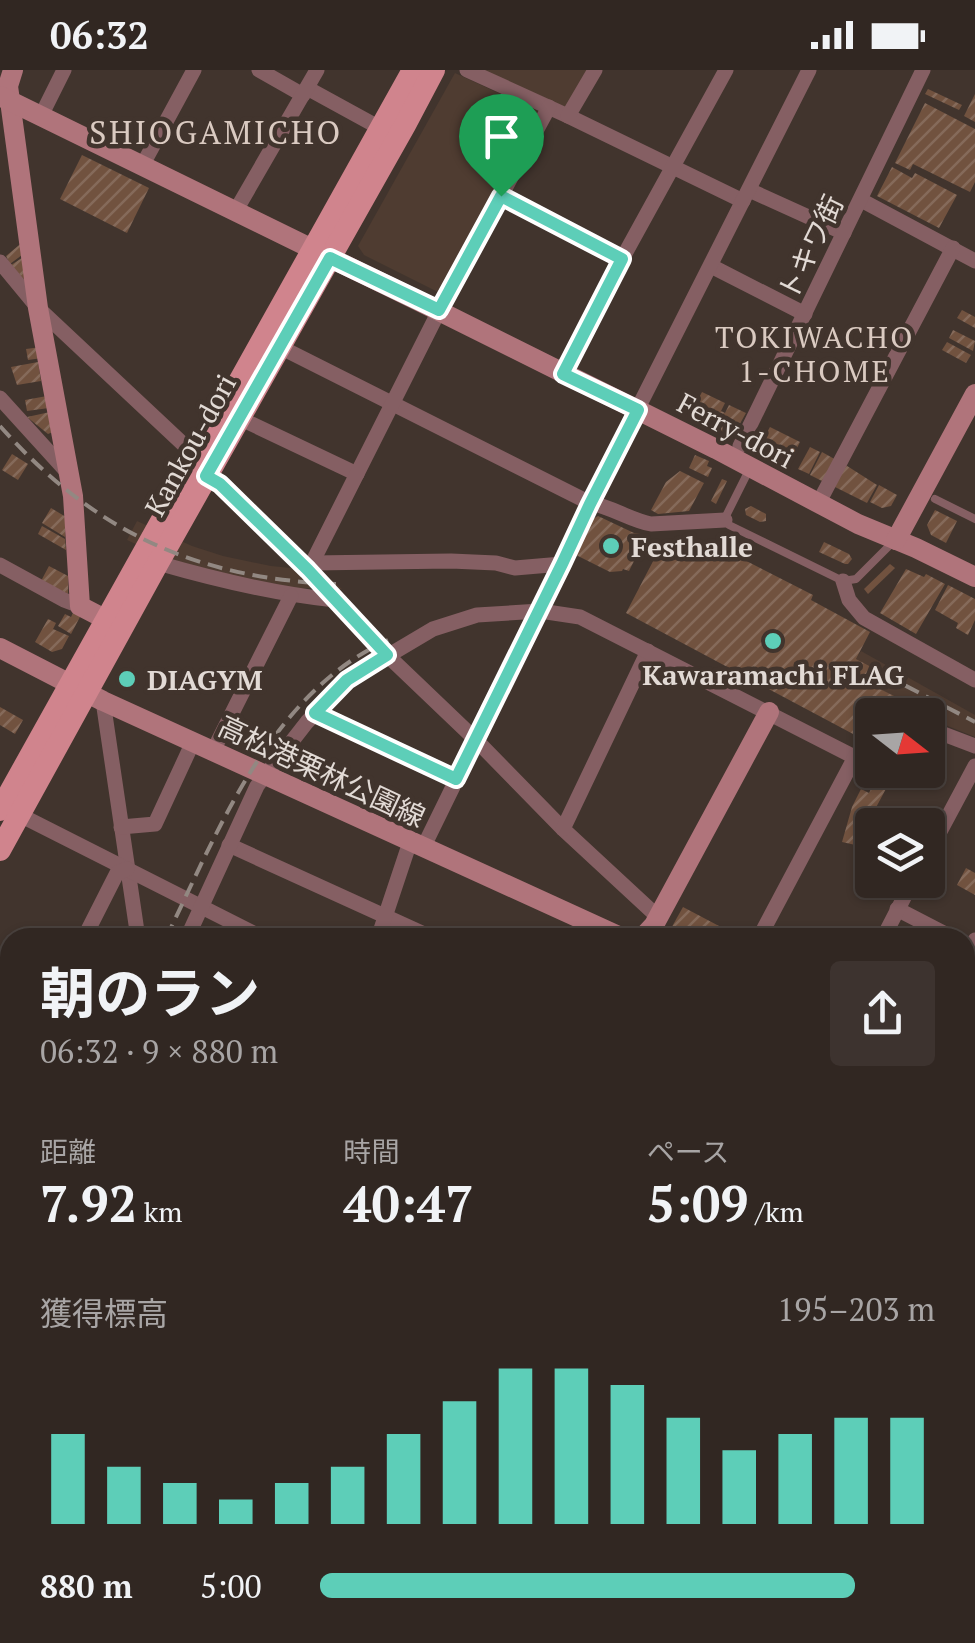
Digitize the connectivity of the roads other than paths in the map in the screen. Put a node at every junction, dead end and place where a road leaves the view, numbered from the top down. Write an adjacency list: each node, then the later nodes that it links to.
1 (13, 70): 14 (street)
2 (64, 70): 16 (street)
3 (194, 70): 20 (street)
4 (259, 70): 13 (street)
5 (316, 70): 13 (street)
6 (413, 70): 18 (main road, Kankou-dori)
7 (434, 70): 28 (main road, Kankou-dori)
8 (466, 70): 15 (street)
9 (595, 70): 17 (street)
10 (726, 70): 21 (street)
11 (809, 70): 23 (street)
12 (923, 70): 24 (street, トキワ街)
13 (305, 92): 18 (street); 25 (street)
14 (6, 98): 16 (street, Ferry-dori); 19 (street)
15 (549, 108): 17 (street); 22 (street)
16 (41, 116): 20 (street, Ferry-dori)
17 (568, 116): 21 (street)
18 (380, 128): 28 (main road, Kankou-dori)
19 (10, 153): 33 (street)
20 (142, 166): 25 (street, Ferry-dori)
21 (672, 168): 23 (street); 29 (street)
22 (501, 196): 29 (street); 34 (street)
23 (746, 196): 26 (street); 32 (street)
24 (861, 200): 26 (street, トキワ街); 27 (street)
25 (235, 212): 28 (street, Ferry-dori)
26 (844, 232): 35 (street, トキワ街)
27 (953, 248): 30 (street); 50 (street)
28 (321, 253): 34 (street, Ferry-dori); 36 (main road, Kankou-dori); 44 (main road, Kankou-dori)
29 (622, 259): 37 (street)
30 (975, 260)
31 (0, 262): 33 (street)
32 (711, 266): 35 (street); 41 (street)
33 (38, 308): 44 (street); 47 (street)
34 (439, 310): 37 (street, Ferry-dori); 40 (street)
35 (805, 314): 43 (street, トキワ街)
36 (280, 347): 40 (street); 42 (main road, Kankou-dori)
37 (563, 374): 41 (street, Ferry-dori)
38 (975, 394): 53 (street)
39 (0, 398): 47 (street)
40 (393, 404): 46 (street); 49 (street)
41 (638, 410): 45 (street, Ferry-dori); 49 (street)
42 (239, 418): 44 (main road, Kankou-dori); 46 (street)
43 (740, 446)
44 (202, 466): 54 (main road, Kankou-dori); 57 (street); 64 (main road, Kankou-dori)
45 (750, 468): 50 (street, Ferry-dori); 52 (lane)
46 (358, 474): 57 (street)
47 (70, 476): 62 (street)
48 (935, 499): 51 (lane)
49 (590, 504): 52 (street); 55 (street)
50 (818, 504): 53 (street, Ferry-dori)
51 (975, 519)
52 (726, 520): 59 (lane)
53 (896, 540): 58 (street, Ferry-dori); 59 (lane)
54 (158, 562): 60 (street); 69 (main road, Kankou-dori)
55 (562, 564): 57 (street); 63 (street)
56 (0, 565): 62 (street)
57 (310, 566): 61 (street)
58 (975, 577)
59 (843, 581): 68 (street)
60 (292, 596): 61 (street); 75 (street)
61 (335, 600): 67 (street)
62 (80, 606): 64 (street)
63 (540, 611): 65 (street); 67 (street); 73 (street)
64 (105, 619): 69 (main road, Kankou-dori)
65 (648, 651): 70 (street); 83 (street)
66 (3, 655): 69 (street, 高松港栗林公園線)
67 (387, 655): 71 (street); 73 (street)
68 (975, 680)
69 (86, 693): 75 (street, 高松港栗林公園線); 80 (main road, Kankou-dori); 82 (street)
70 (769, 712): 76 (street); 92 (street)
71 (315, 713): 78 (street); 79 (lane)
72 (945, 735): 74 (street)
73 (476, 740): 79 (street); 83 (street)
74 (975, 746)
75 (203, 747): 78 (street, 高松港栗林公園線); 82 (street)
76 (855, 758): 101 (street)
77 (975, 766): 81 (street)
78 (266, 775): 84 (street); 85 (street, 高松港栗林公園線)
79 (456, 779): 85 (street)
80 (6, 809): 86 (main road, Kankou-dori); 87 (street)
81 (945, 822)
82 (120, 827): 87 (street)
83 (563, 829): 92 (street)
84 (229, 845): 89 (street); 91 (street)
85 (416, 845): 91 (street); 99 (street, 高松港栗林公園線)
86 (0, 850)
87 (127, 869): 89 (street); 93 (street); 94 (street)
88 (904, 898): 90 (street)
89 (202, 907): 95 (street); 96 (street)
90 (898, 909): 102 (street); 103 (street)
91 (386, 916): 97 (street); 98 (street)
92 (658, 917): 100 (street)
93 (89, 928)
94 (136, 928)
95 (192, 928)
96 (243, 928)
97 (382, 928)
98 (412, 928)
99 (601, 928)
100 (650, 928)
101 (765, 928)
102 (888, 928)
103 (935, 928)

